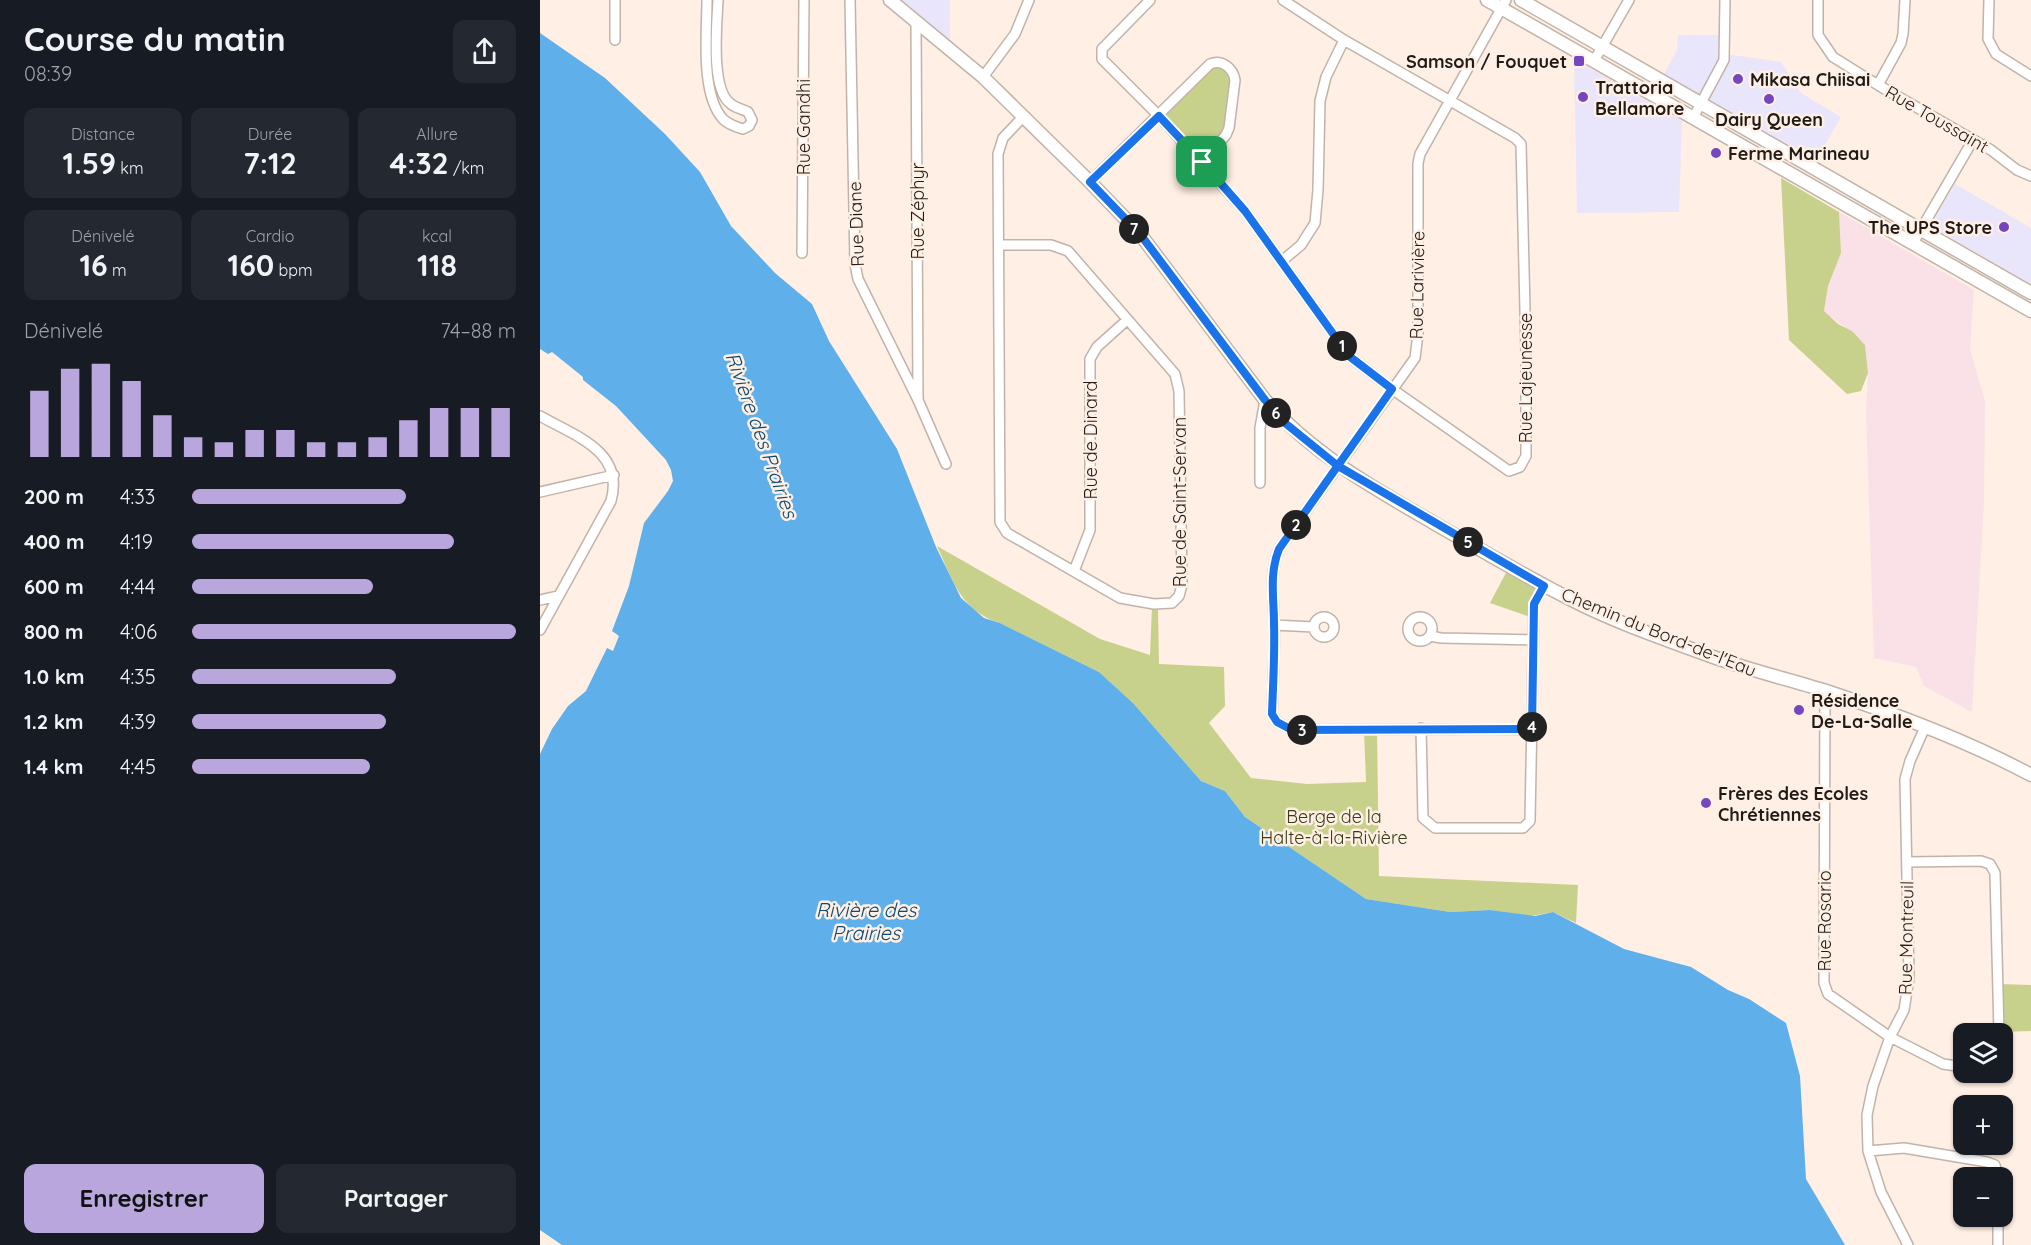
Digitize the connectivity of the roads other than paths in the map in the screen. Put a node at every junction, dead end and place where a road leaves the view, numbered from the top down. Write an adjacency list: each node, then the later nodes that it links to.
1 (615, 0): 19 (street)
2 (707, 0): 3 (street)
3 (718, 0)
4 (804, 0): 38 (street, Rue Gandhi)
5 (850, 0): 44 (street, Rue Diane)
6 (890, 0): 18 (street, Chemin du Bord-de-l'Eau)
7 (1029, 0): 24 (street)
8 (1150, 0): 28 (street, Rue Lajeunesse)
9 (1283, 0): 20 (street, Rue Lajeunesse)
10 (1487, 0): 17 (street)
11 (1521, 0): 21 (street)
12 (1629, 0): 21 (street)
13 (1725, 0): 27 (street)
14 (1818, 0): 25 (street, Rue Toussaint)
15 (1905, 0): 25 (street)
16 (1989, 0): 23 (street)
17 (1504, 4): 22 (street); 26 (street, Rue Larivière)
18 (915, 22): 24 (street, Chemin du Bord-de-l'Eau); 44 (street, Rue Zéphyr)
19 (615, 40)
20 (1344, 40): 26 (street, Rue Lajeunesse); 39 (street)
21 (1602, 46): 22 (street); 27 (street)
22 (1594, 61): 30 (street)
23 (2031, 76)
24 (983, 77): 29 (street, Chemin du Bord-de-l'Eau)
25 (1878, 85): 31 (street, Rue Toussaint)
26 (1449, 100): 43 (street, Rue Larivière); 43 (street, Rue Lajeunesse)
27 (1701, 103): 30 (street); 35 (street)
28 (1159, 116): 32 (street, Rue Lajeunesse); 32 (street); 34 (street)
29 (1023, 117): 34 (street, Chemin du Bord-de-l'Eau); 37 (street, Rue de Saint-Servan)
30 (1693, 118): 36 (street)
31 (1973, 140): 33 (street, Rue Toussaint); 35 (street)
32 (1202, 162): 39 (street, Rue Lajeunesse)
33 (2031, 176)
34 (1090, 182): 45 (street, Chemin du Bord-de-l'Eau)
35 (1921, 230): 36 (street); 40 (street)
36 (1913, 243): 41 (street)
37 (999, 245): 42 (street, Rue de Saint-Servan); 52 (street, Rue de Saint-Servan)
38 (802, 253)
39 (1282, 261): 43 (street, Rue Lajeunesse)
40 (2031, 293)
41 (2031, 311)
42 (1127, 320): 52 (street, Rue de Dinard); 52 (street, Rue de Saint-Servan)
43 (1392, 389): 48 (street, Rue Larivière)
44 (918, 400): 47 (street, Rue Diane)
45 (1265, 400): 48 (street, Chemin du Bord-de-l'Eau); 50 (street)
46 (540, 416): 49 (street)
47 (946, 464)
48 (1338, 466): 53 (street, Chemin du Bord-de-l'Eau); 56 (street, Rue Larivière)
49 (614, 475): 51 (street); 54 (street)
50 (1260, 483)
51 (540, 492)
52 (1074, 572)
53 (1544, 586): 60 (street); 61 (street, Chemin du Bord-de-l'Eau)
54 (558, 596): 55 (street); 58 (street)
55 (540, 600)
56 (1274, 626): 57 (street); 63 (street, Rue Larivière)
57 (1314, 627)
58 (540, 630)
59 (1430, 636): 60 (street)
60 (1532, 640): 64 (street)
61 (1825, 691): 62 (street, Chemin du Bord-de-l'Eau); 68 (street, Rue Rosario)
62 (1924, 727): 65 (street, Chemin du Bord-de-l'Eau); 66 (street, Rue Montreuil)
63 (1421, 728): 64 (street, Rue Larivière); 64 (street)
64 (1532, 729)
65 (2031, 775)
66 (1906, 862): 67 (street); 68 (street, Rue Montreuil)
67 (2000, 1023)
68 (1890, 1037): 69 (street, Rue Rosario); 70 (street, Rue Montreuil)
69 (1953, 1065)
70 (1868, 1151): 71 (street); 73 (street, Rue Montreuil)
71 (1995, 1167)
72 (1998, 1227): 74 (street)
73 (1908, 1245)
74 (1998, 1245)

